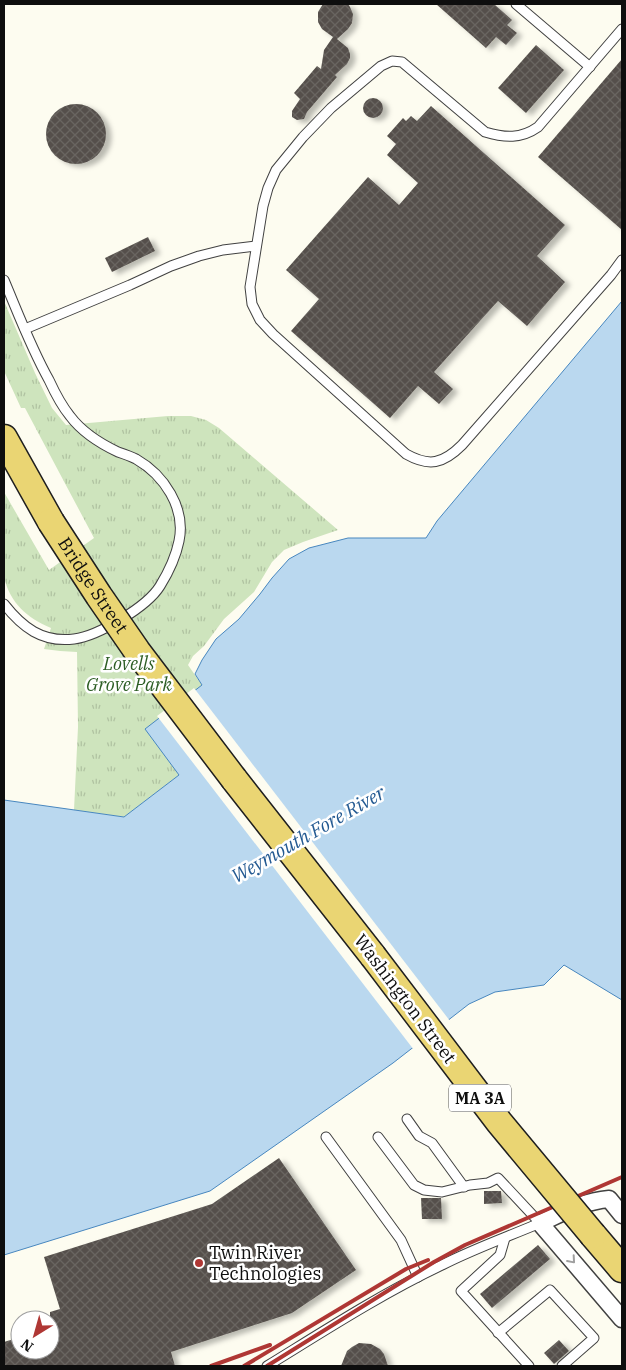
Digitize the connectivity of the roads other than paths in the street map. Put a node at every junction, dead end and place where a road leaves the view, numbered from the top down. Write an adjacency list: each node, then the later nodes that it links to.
1 (516, 4): 3 (lane)
2 (622, 29): 3 (lane)
3 (590, 67): 4 (lane)
4 (256, 246): 5 (lane); 7 (lane)
5 (622, 260)
6 (4, 280): 7 (lane)
7 (25, 329): 9 (lane)
8 (4, 438): 10 (main road, Bridge Street / MA 3A, bridge)
9 (4, 604)
10 (286, 843): 18 (main road, Washington Street / MA 3A, bridge)
11 (406, 1119): 14 (lane)
12 (326, 1137): 19 (lane)
13 (378, 1137): 14 (lane)
14 (464, 1187): 16 (lane)
15 (622, 1214): 16 (street)
16 (540, 1223): 17 (lane); 20 (street, one-way to 20)
17 (504, 1238): 19 (lane); 21 (lane)
18 (622, 1269)
19 (418, 1277): 22 (lane)
20 (622, 1319)
21 (498, 1333): 23 (lane); 24 (lane)
22 (267, 1366)
23 (529, 1366)
24 (562, 1366)

